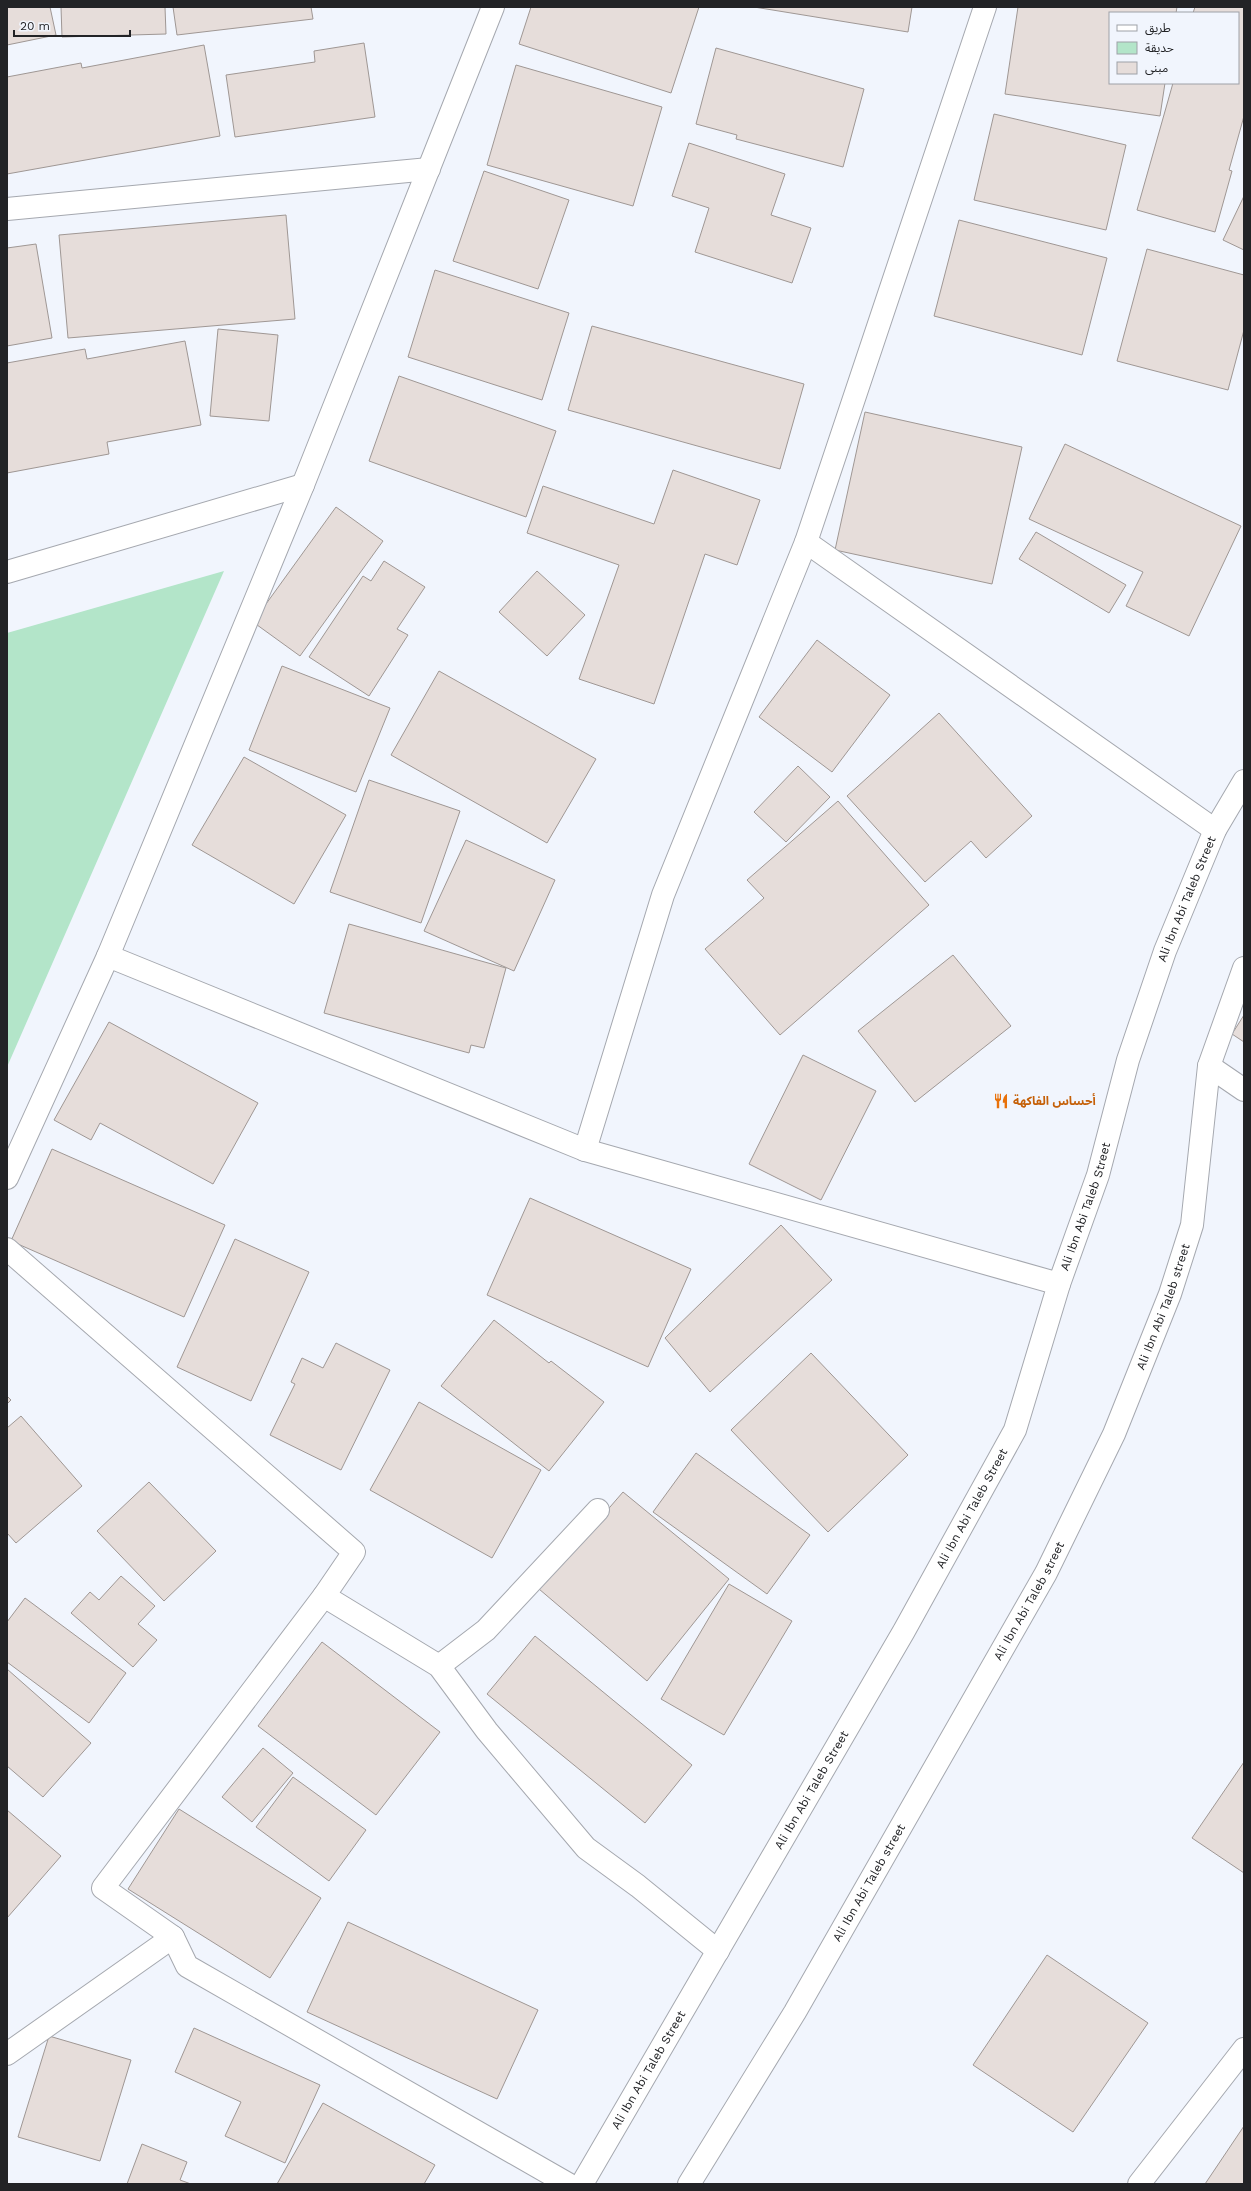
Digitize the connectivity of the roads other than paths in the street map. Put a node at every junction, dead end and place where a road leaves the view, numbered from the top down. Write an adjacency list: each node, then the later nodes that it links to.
1 (493, 7): 3 (street)
2 (985, 7): 6 (street)
3 (429, 169): 4 (street); 5 (street)
4 (7, 209)
5 (303, 485): 7 (street); 10 (street)
6 (806, 542): 9 (street); 14 (street)
7 (7, 572)
8 (1244, 781): 9 (street, Ali Ibn Abi Taleb Street)
9 (1216, 830): 17 (street, Ali Ibn Abi Taleb Street)
10 (108, 956): 14 (street); 15 (street)
11 (1244, 968): 12 (street, Ali Ibn Abi Taleb street)
12 (1209, 1066): 13 (street); 27 (street, Ali Ibn Abi Taleb street)
13 (1244, 1090)
14 (586, 1150): 17 (street)
15 (7, 1178)
16 (7, 1249): 19 (street)
17 (1059, 1284): 22 (street, Ali Ibn Abi Taleb Street)
18 (598, 1510): 20 (street)
19 (324, 1596): 20 (street); 21 (street)
20 (439, 1666): 22 (street)
21 (174, 1937): 24 (street); 25 (street)
22 (718, 1951): 26 (street, Ali Ibn Abi Taleb Street)
23 (1244, 2049): 28 (street)
24 (7, 2054)
25 (568, 2184)
26 (582, 2184)
27 (689, 2184)
28 (1139, 2184)

